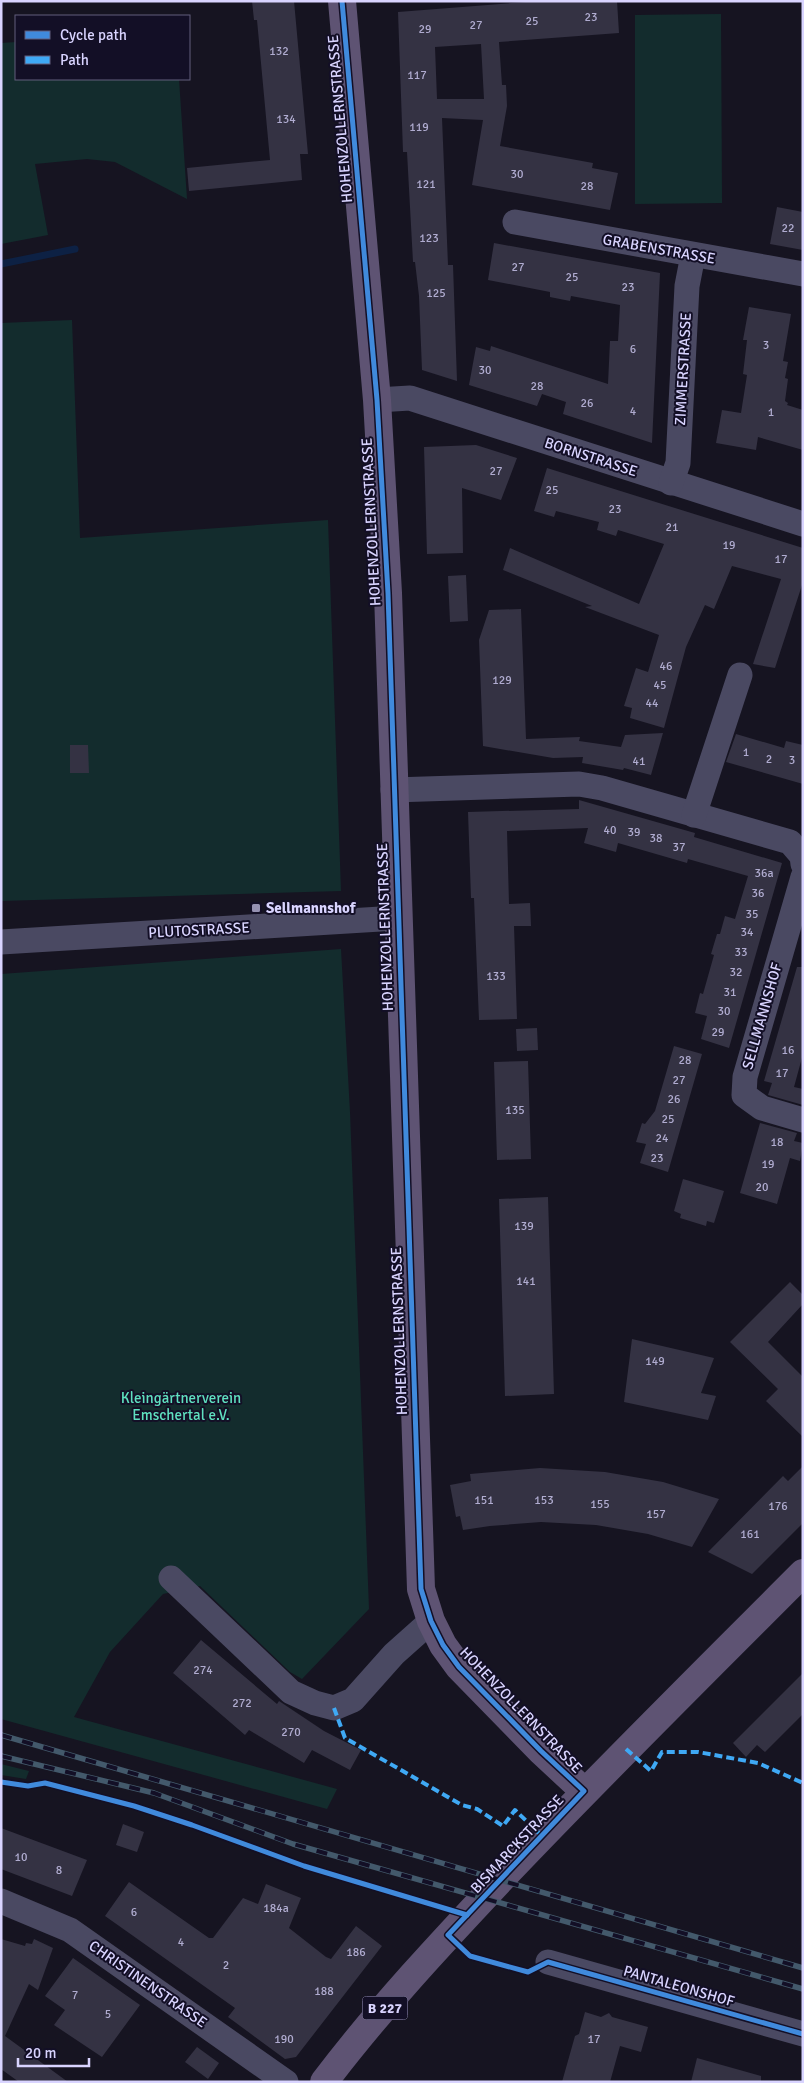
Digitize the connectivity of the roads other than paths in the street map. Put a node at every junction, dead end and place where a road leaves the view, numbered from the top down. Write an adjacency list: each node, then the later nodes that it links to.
1 (342, 1): 5 (main road, HOHENZOLLERNSTRASSE)
2 (515, 222): 3 (street, GRABENSTRASSE)
3 (692, 255): 4 (street, GRABENSTRASSE); 6 (street, ZIMMERSTRASSE)
4 (803, 274)
5 (377, 400): 6 (street, BORNSTRASSE); 9 (main road, HOHENZOLLERNSTRASSE)
6 (671, 483): 7 (street, BORNSTRASSE)
7 (803, 524)
8 (740, 675): 10 (street)
9 (393, 790): 10 (street); 13 (main road, HOHENZOLLERNSTRASSE)
10 (694, 815): 11 (street)
11 (803, 864)
12 (803, 877): 15 (street, SELLMANNSHOF)
13 (398, 918): 14 (street, PLUTOSTRASSE); 18 (main road, HOHENZOLLERNSTRASSE)
14 (1, 942)
15 (803, 1120)
16 (803, 1573): 19 (main road, BISMARCKSTRASSE)
17 (171, 1578): 18 (street)
18 (430, 1621): 19 (main road, HOHENZOLLERNSTRASSE)
19 (584, 1791): 24 (main road, BISMARCKSTRASSE / B 227)
20 (1, 1901): 23 (street, CHRISTINENSTRASSE)
21 (548, 1962): 22 (street, PANTALEONSHOF)
22 (803, 2034)
23 (286, 2082)
24 (324, 2082)

